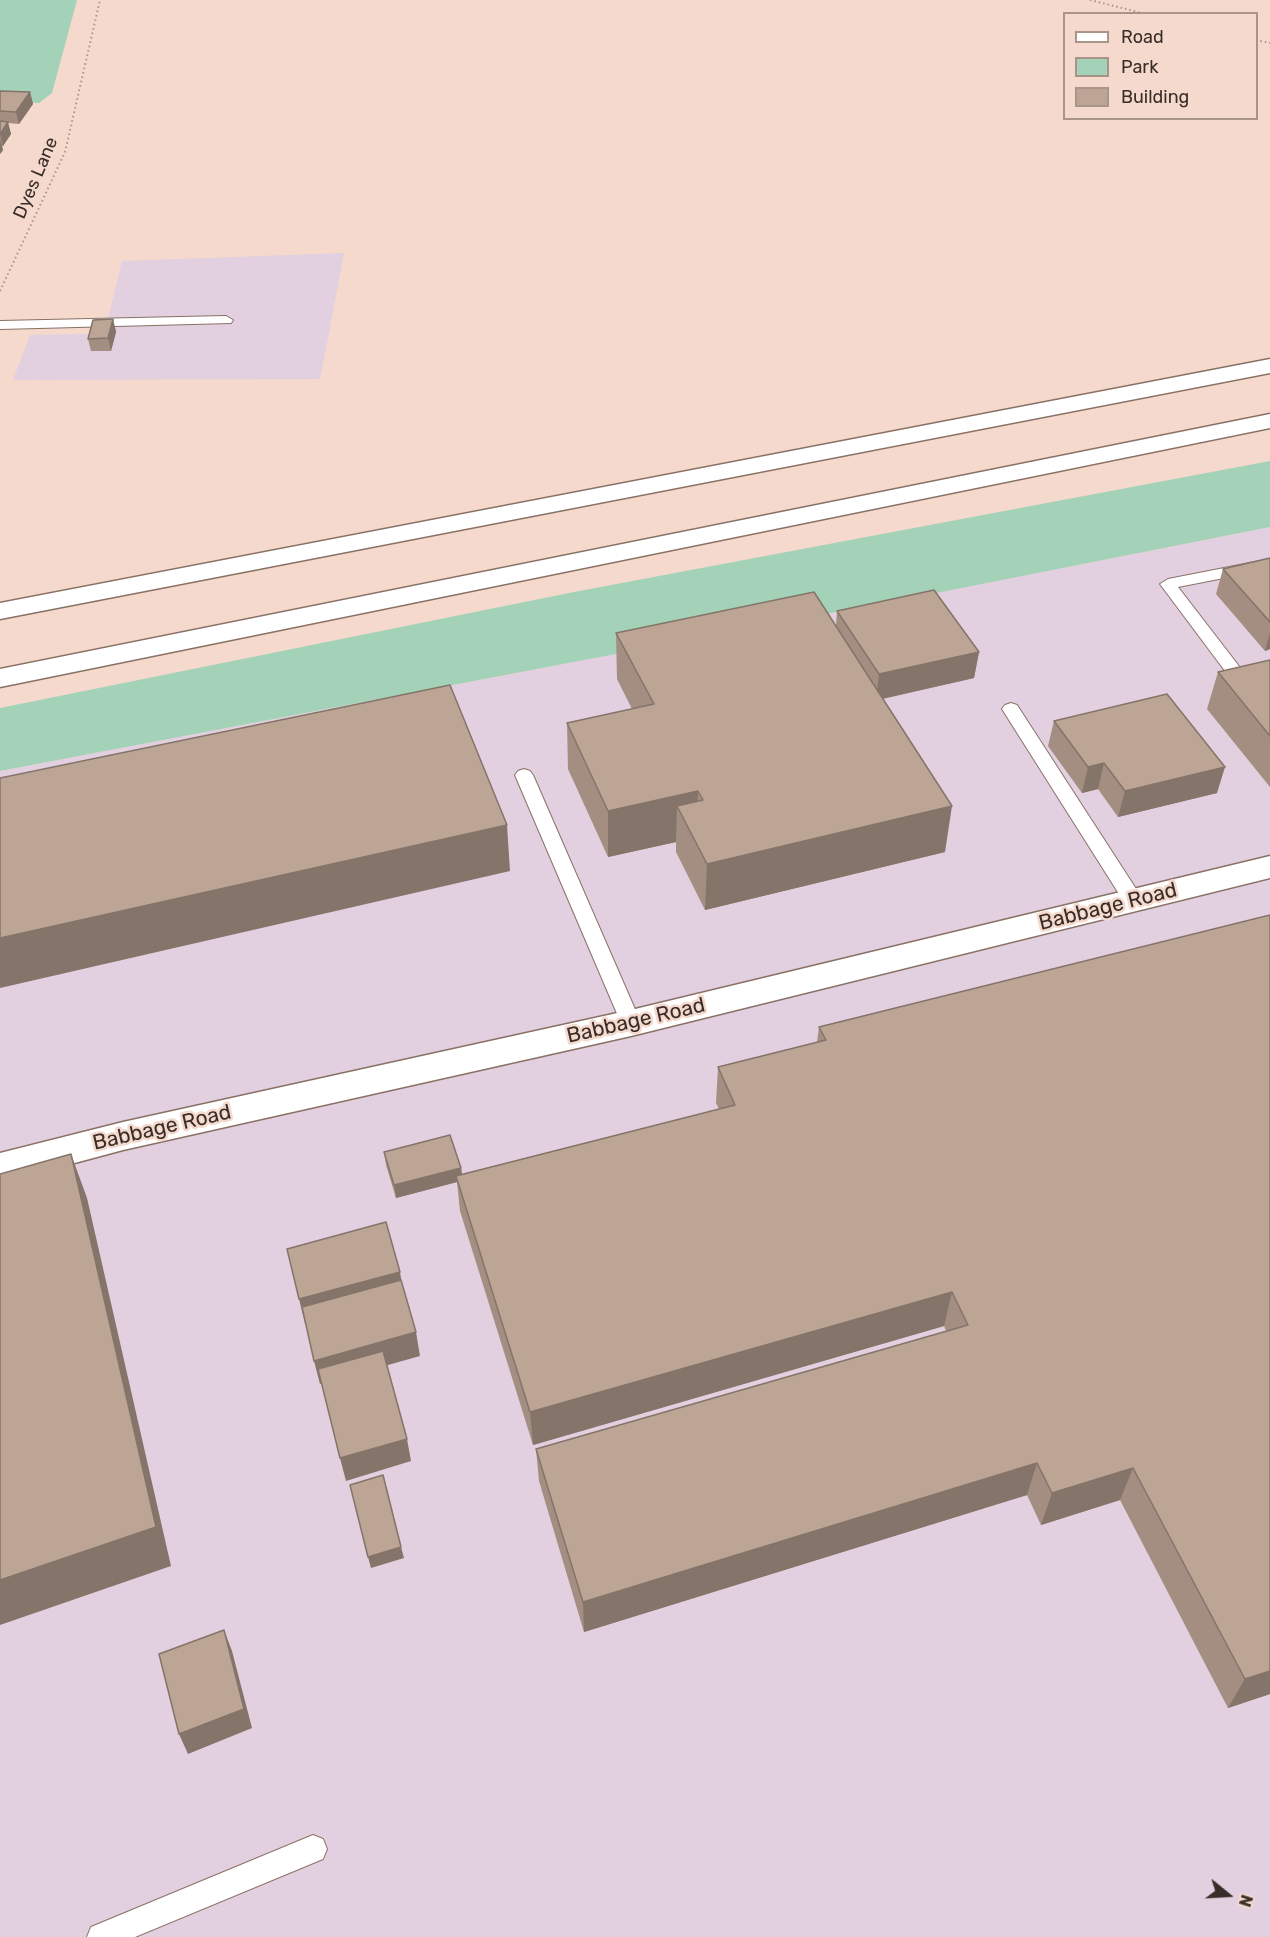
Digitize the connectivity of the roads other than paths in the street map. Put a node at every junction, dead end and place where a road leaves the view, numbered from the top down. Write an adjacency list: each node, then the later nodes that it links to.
1 (226, 320): 2 (lane)
2 (0, 325)
3 (1270, 366): 6 (main road)
4 (1270, 421): 7 (main road)
5 (1270, 564): 8 (lane)
6 (0, 611)
7 (0, 678)
8 (1270, 679)
9 (1011, 709): 12 (lane)
10 (524, 775): 13 (lane)
11 (1270, 867): 12 (main road, Babbage Road)
12 (1133, 900): 13 (main road, Babbage Road)
13 (631, 1023): 14 (main road, Babbage Road)
14 (0, 1168)
15 (313, 1849): 16 (lane)
16 (101, 1937)

